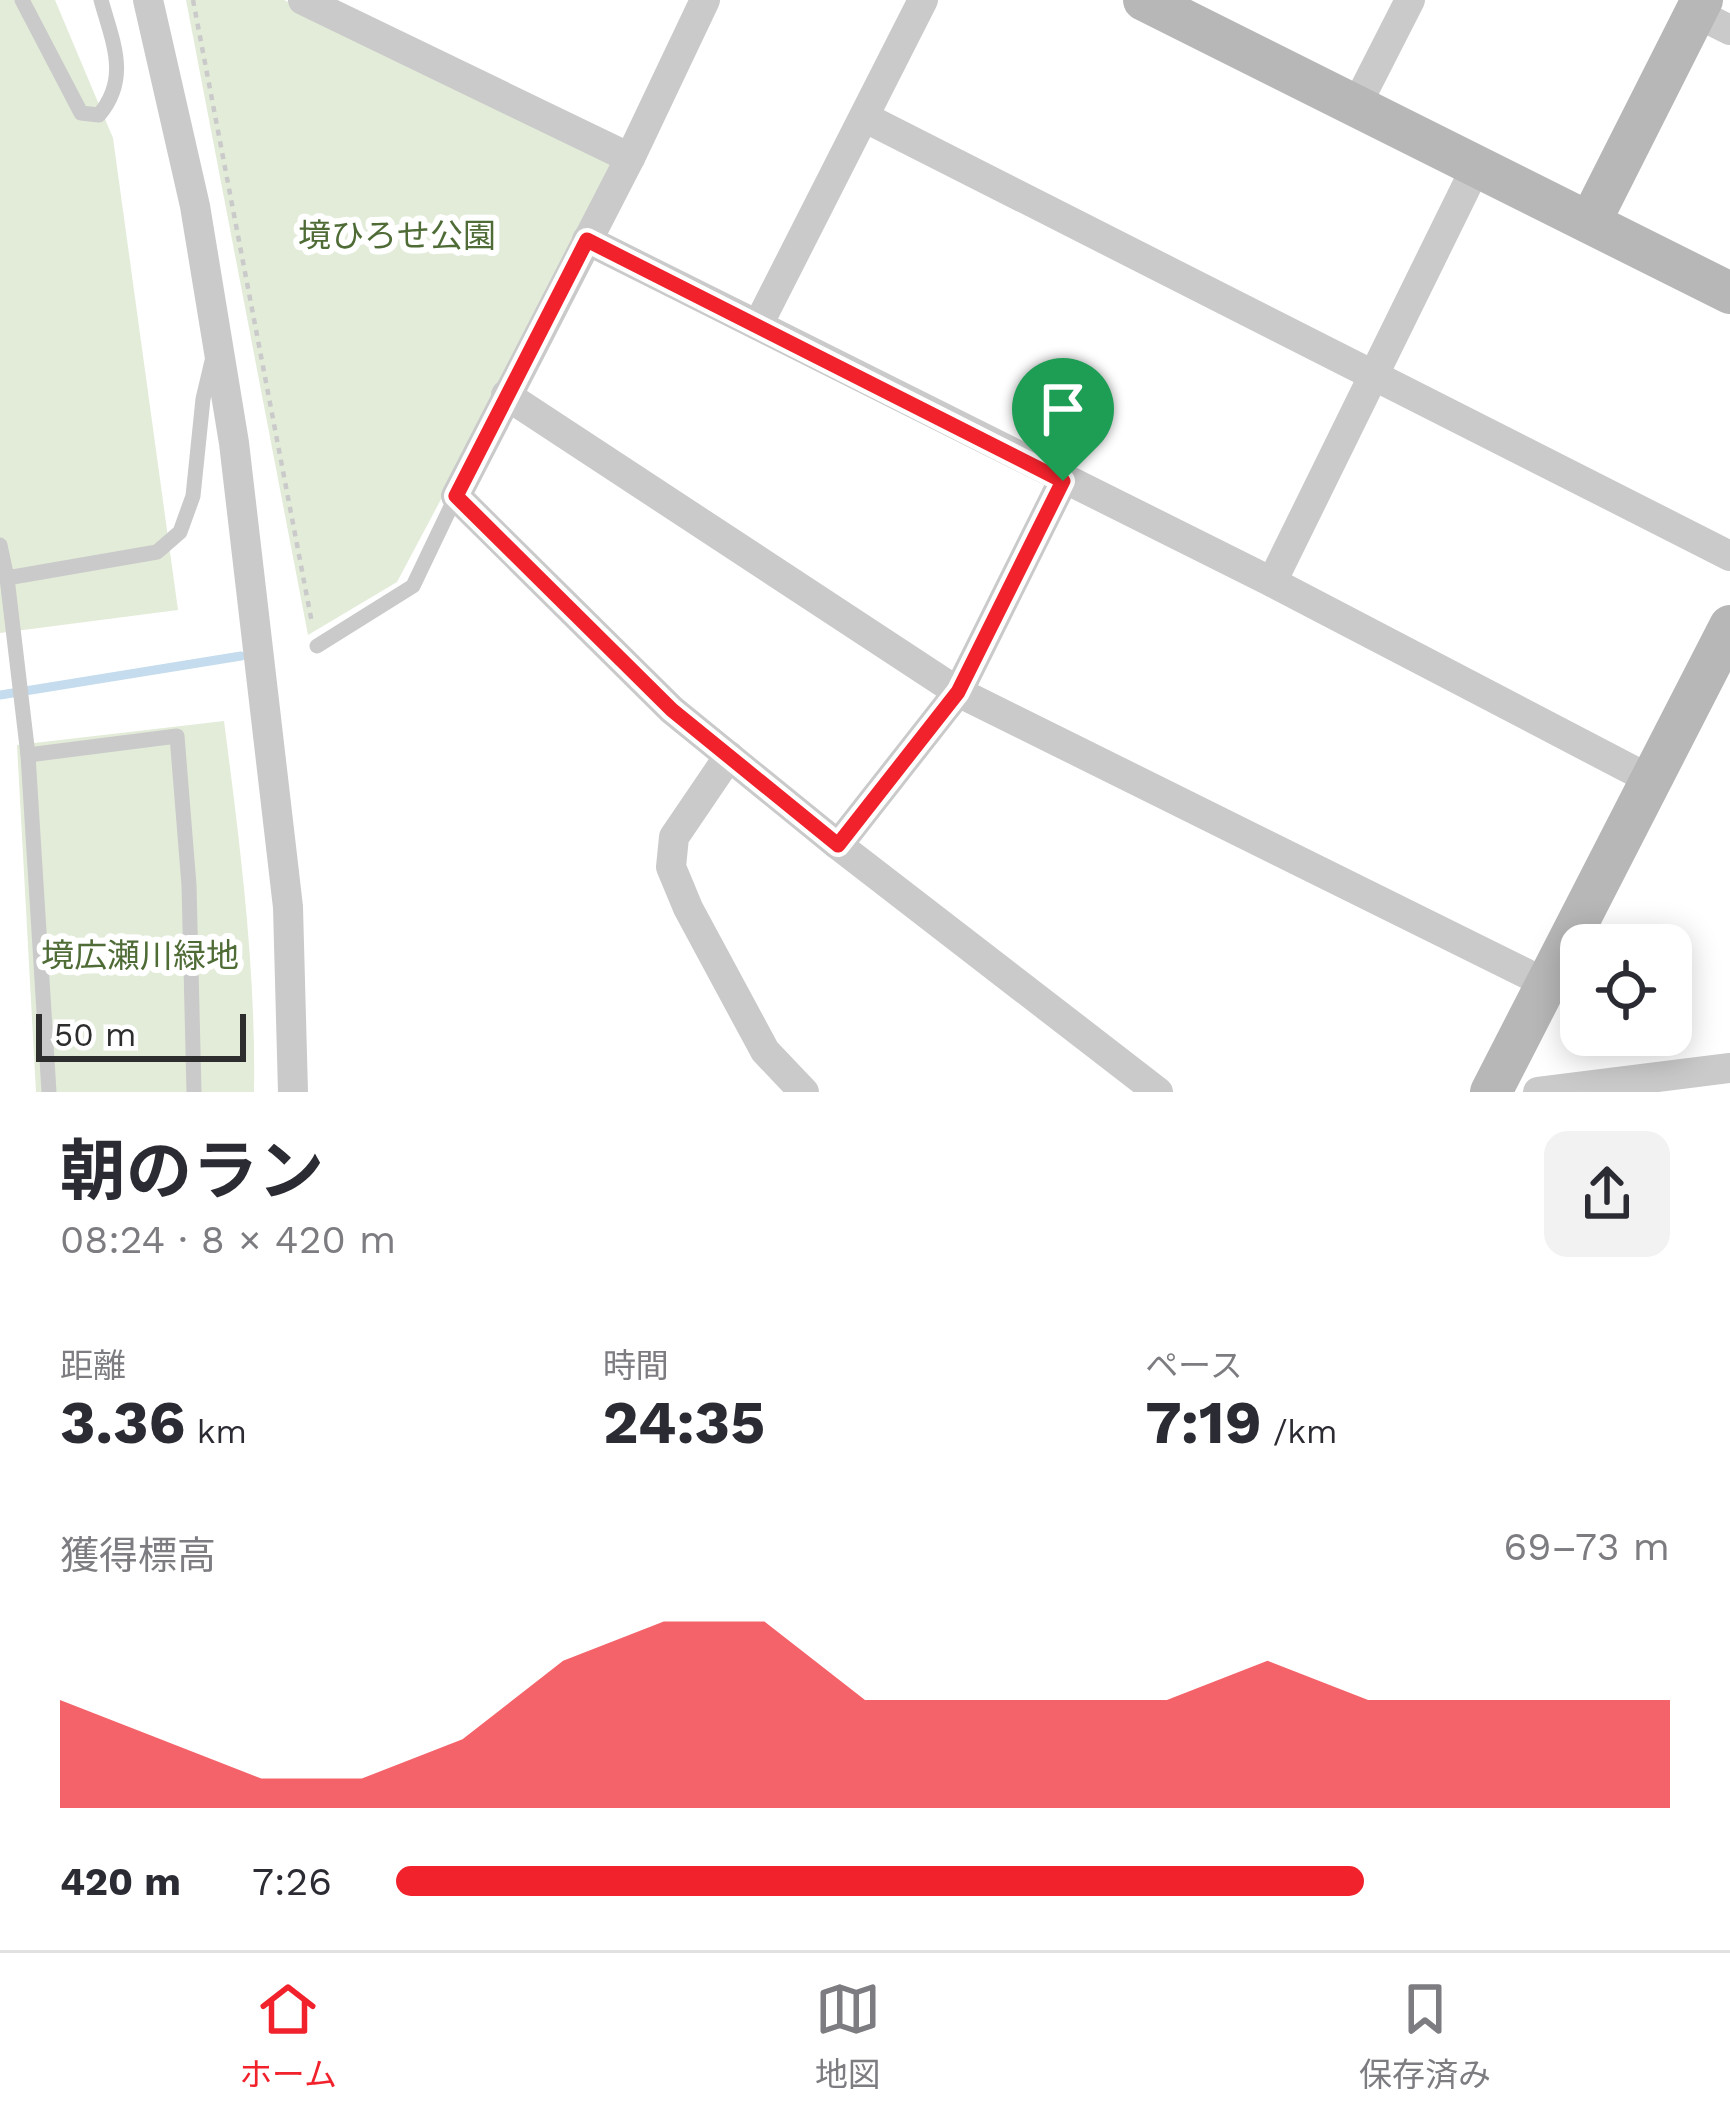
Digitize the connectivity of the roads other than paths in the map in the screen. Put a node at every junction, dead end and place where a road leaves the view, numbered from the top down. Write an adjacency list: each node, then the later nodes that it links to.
1 (22, 0): 2 (lane)
2 (101, 0)
3 (148, 0): 18 (street)
4 (303, 0): 12 (street)
5 (704, 0): 12 (street)
6 (923, 0): 11 (street)
7 (1144, 0): 10 (street)
8 (1410, 0): 10 (street)
9 (1709, 14): 14 (street)
10 (1356, 106): 13 (street)
11 (864, 116): 17 (street); 19 (street)
12 (630, 158): 15 (street)
13 (1476, 166): 14 (street); 19 (street)
14 (1590, 222): 16 (street)
15 (587, 240): 17 (street); 20 (street)
16 (1730, 292)
17 (758, 325): 21 (street)
18 (217, 340): 25 (lane); 38 (street)
19 (1375, 376): 24 (street); 26 (street)
20 (506, 394): 22 (street); 29 (street)
21 (1063, 481): 26 (street); 29 (street)
22 (456, 496): 28 (lane); 31 (street)
23 (0, 545): 25 (lane)
24 (1730, 556)
25 (8, 578): 30 (lane)
26 (1272, 582): 32 (street)
27 (1730, 626): 32 (street)
28 (316, 646)
29 (958, 692): 33 (street); 34 (street)
30 (28, 755): 36 (lane); 37 (lane)
31 (729, 756): 33 (street); 39 (street)
32 (1651, 780): 34 (street)
33 (838, 845): 40 (street)
34 (1547, 984): 41 (street)
35 (1728, 1065): 42 (street)
36 (49, 1092)
37 (194, 1092)
38 (293, 1092)
39 (804, 1092)
40 (1158, 1092)
41 (1491, 1092)
42 (1538, 1092)

